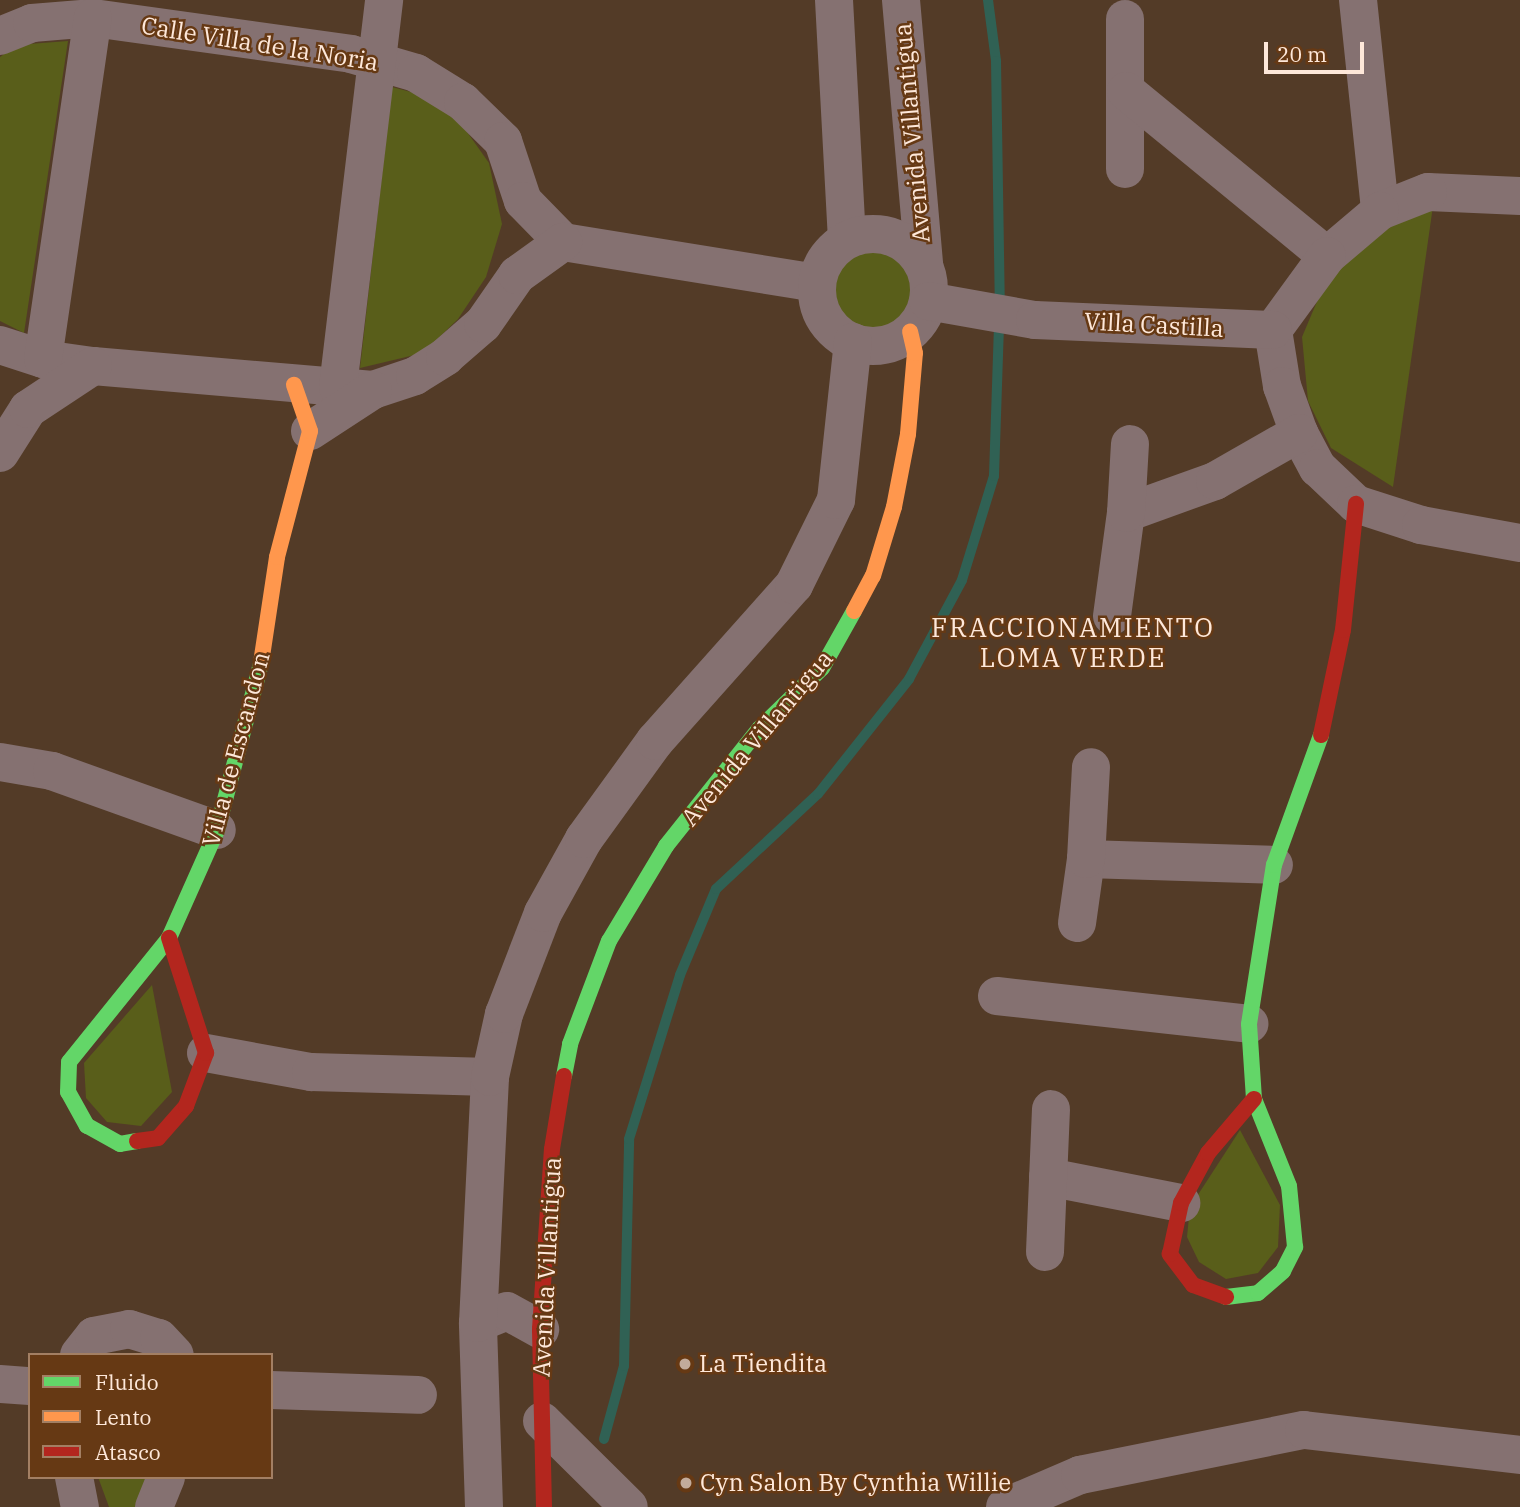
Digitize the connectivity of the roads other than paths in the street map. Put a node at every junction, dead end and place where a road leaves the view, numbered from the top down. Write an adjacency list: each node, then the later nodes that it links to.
1 (384, 0): 8 (street)
2 (834, 0): 13 (street)
3 (901, 0): 17 (street, Avenida Villantigua)
4 (1357, 0): 12 (street)
5 (93, 11): 7 (street, Calle Villa de la Noria); 8 (street, Calle Villa de la Noria); 20 (street)
6 (1125, 19): 9 (street)
7 (0, 36)
8 (380, 63): 14 (street, Calle Villa de la Noria); 23 (street)
9 (1126, 91): 10 (street); 15 (street)
10 (1125, 169)
11 (1520, 196): 12 (street)
12 (1380, 211): 15 (street)
13 (847, 240): 16 (street); 17 (street)
14 (564, 242): 16 (street); 23 (street)
15 (1327, 256): 18 (street)
16 (817, 283): 19 (street)
17 (921, 299): 18 (street, Villa Castilla); 19 (street); 50 (street, Avenida Villantigua)
18 (1273, 330): 26 (street)
19 (853, 342): 43 (street)
20 (21, 353): 21 (street); 24 (street)
21 (93, 366): 22 (street); 24 (street)
22 (294, 385): 23 (street); 25 (street)
23 (356, 389): 25 (street)
24 (28, 409): 28 (street)
25 (310, 431): 35 (street, Villa de Escandon)
26 (1299, 433): 29 (street); 30 (street)
27 (1130, 444): 30 (street)
28 (0, 453)
29 (1356, 504): 31 (street); 37 (street)
30 (1126, 513): 32 (street)
31 (1518, 548)
32 (1112, 616)
33 (0, 762): 35 (street)
34 (1091, 768): 36 (street)
35 (217, 830): 39 (street, Villa de Escandon)
36 (1086, 859): 37 (street); 38 (street)
37 (1274, 865): 41 (street)
38 (1077, 923)
39 (169, 938): 42 (street); 42 (street, Villa de Escandon)
40 (997, 996): 41 (street)
41 (1249, 1024): 44 (street)
42 (206, 1053): 43 (street)
43 (490, 1077): 49 (street)
44 (1254, 1100): 47 (street); 47 (street)
45 (1051, 1109): 46 (street)
46 (1048, 1177): 47 (street); 48 (street)
47 (1181, 1203)
48 (1045, 1252)
49 (478, 1323): 50 (street); 63 (street)
50 (540, 1329): 57 (street, Avenida Villantigua)
51 (81, 1353): 52 (street)
52 (173, 1353)
53 (0, 1384): 54 (street)
54 (28, 1386)
55 (273, 1390): 56 (street)
56 (418, 1395)
57 (542, 1421): 64 (street, Avenida Villantigua); 65 (street)
58 (1520, 1455): 66 (street)
59 (74, 1479): 61 (street)
60 (165, 1479): 62 (street)
61 (80, 1507)
62 (154, 1507)
63 (484, 1507)
64 (544, 1507)
65 (629, 1507)
66 (1005, 1507)

